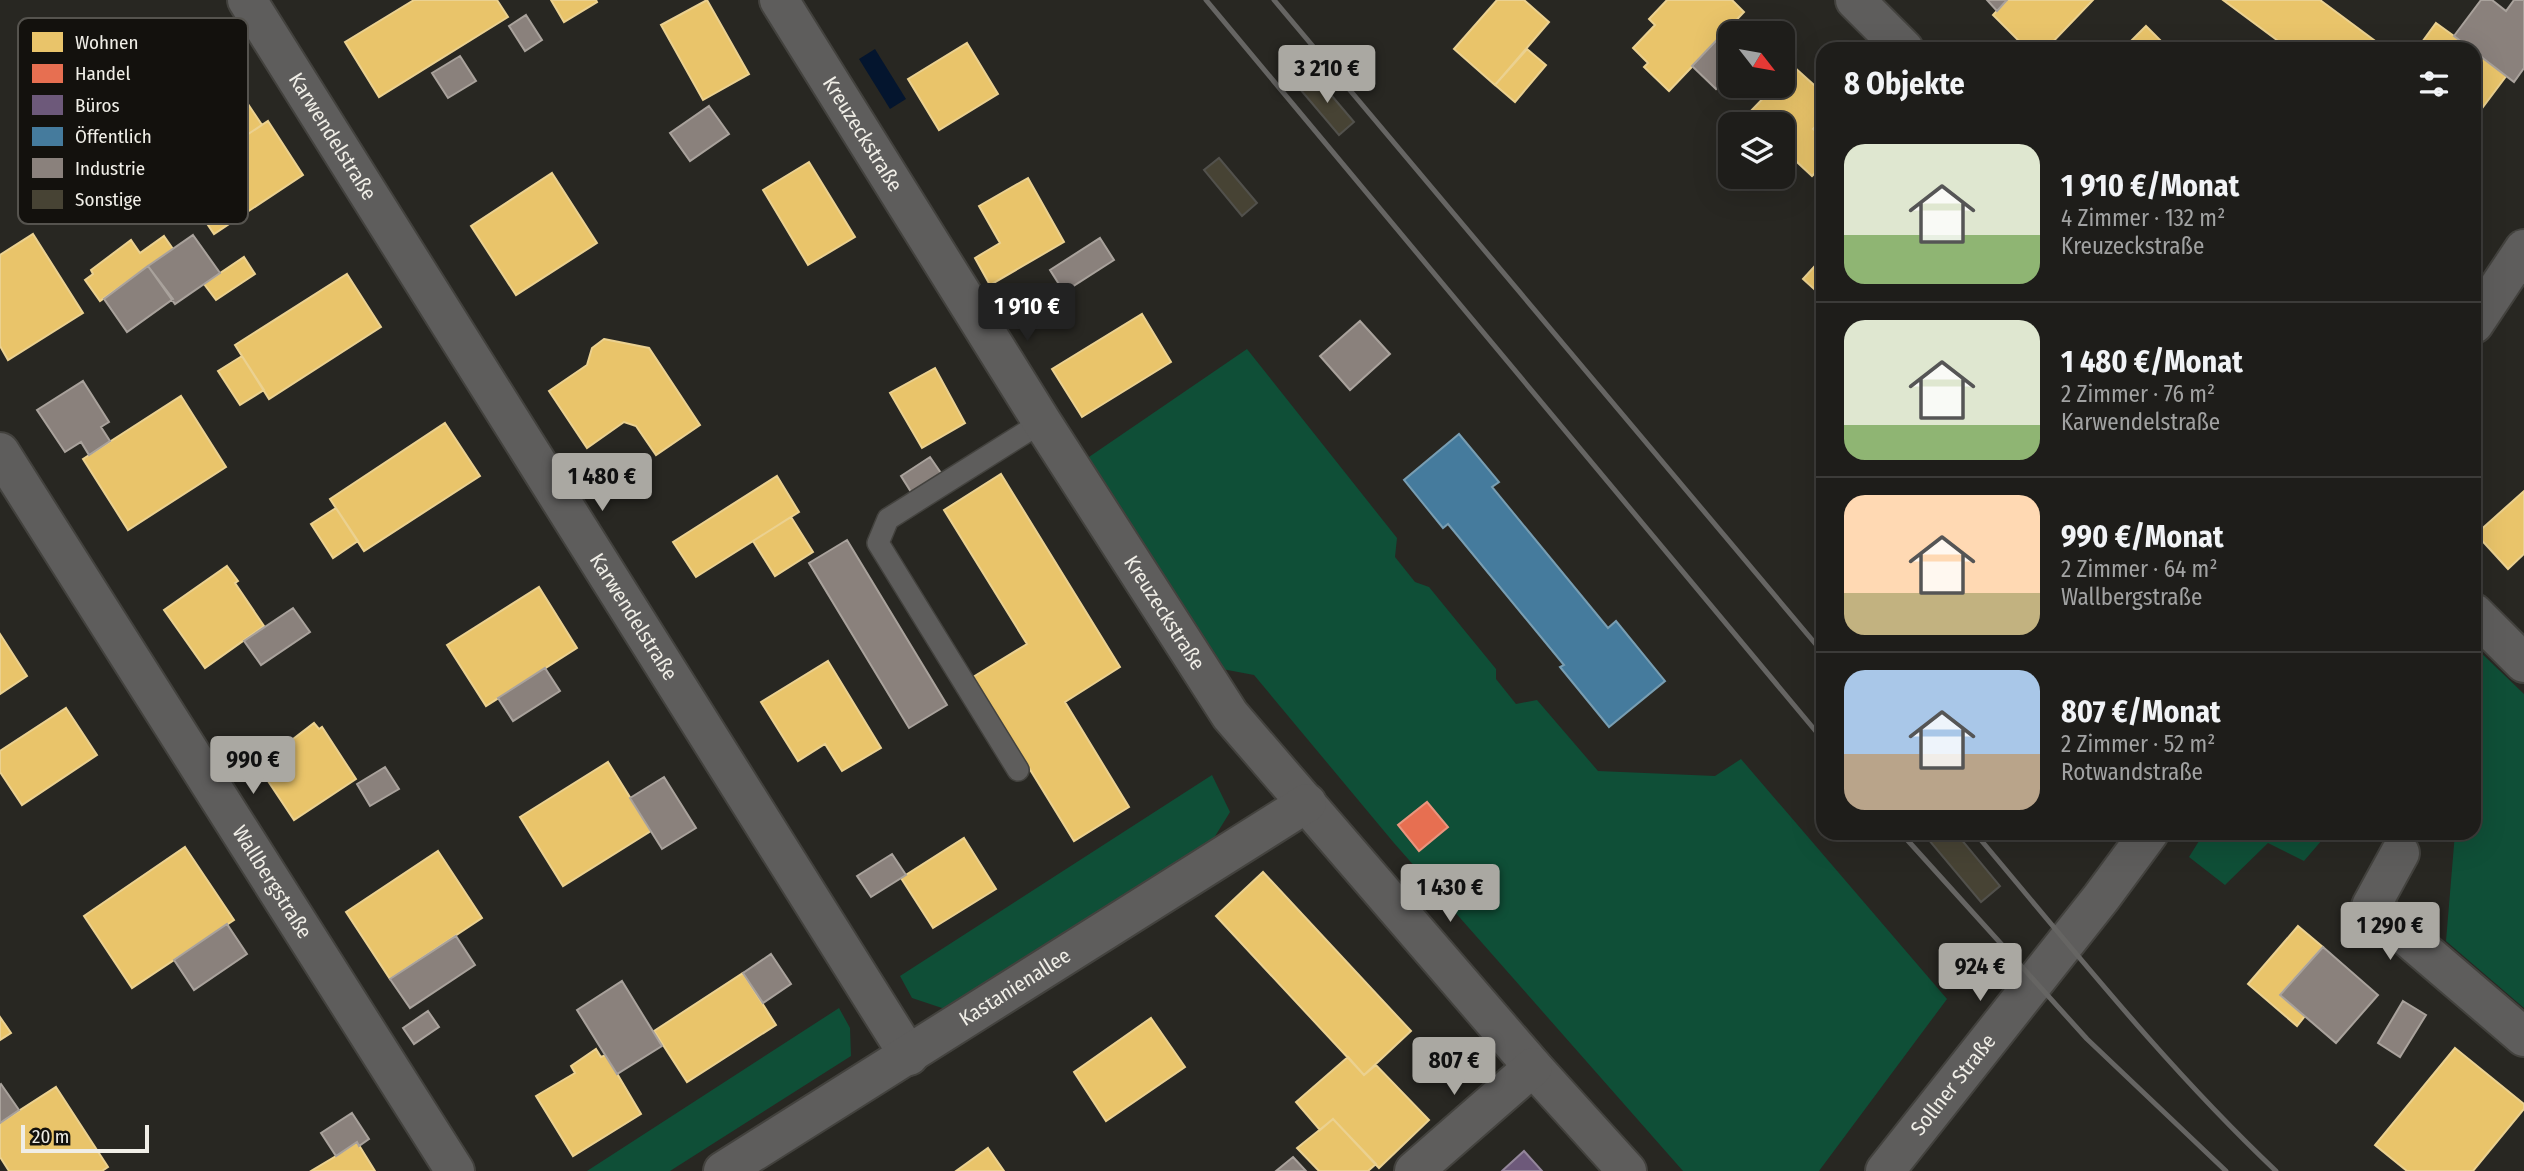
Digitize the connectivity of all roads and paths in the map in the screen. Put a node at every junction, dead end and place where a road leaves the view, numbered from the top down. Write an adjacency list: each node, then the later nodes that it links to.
1 (247, 0): 16 (street, Karwendelstraße)
2 (779, 0): 7 (street, Kreuzeckstraße)
3 (1855, 0): 4 (street)
4 (1897, 42)
5 (2524, 248): 6 (street)
6 (2481, 313)
7 (1042, 422): 11 (lane); 12 (street, Kreuzeckstraße)
8 (0, 452): 18 (street, Wallbergstraße)
9 (2481, 620): 10 (street)
10 (2524, 663)
11 (1018, 770)
12 (1307, 803): 16 (street, Kastanienallee); 17 (street, Kreuzeckstraße)
13 (2144, 840): 22 (street, Sollner Straße)
14 (2400, 853): 15 (street)
15 (2524, 1037)
16 (909, 1056): 19 (street, Kastanienallee)
17 (1533, 1067): 20 (street); 21 (street, Kreuzeckstraße)
18 (455, 1171)
19 (723, 1171)
20 (1414, 1171)
21 (1627, 1171)
22 (1885, 1171)

